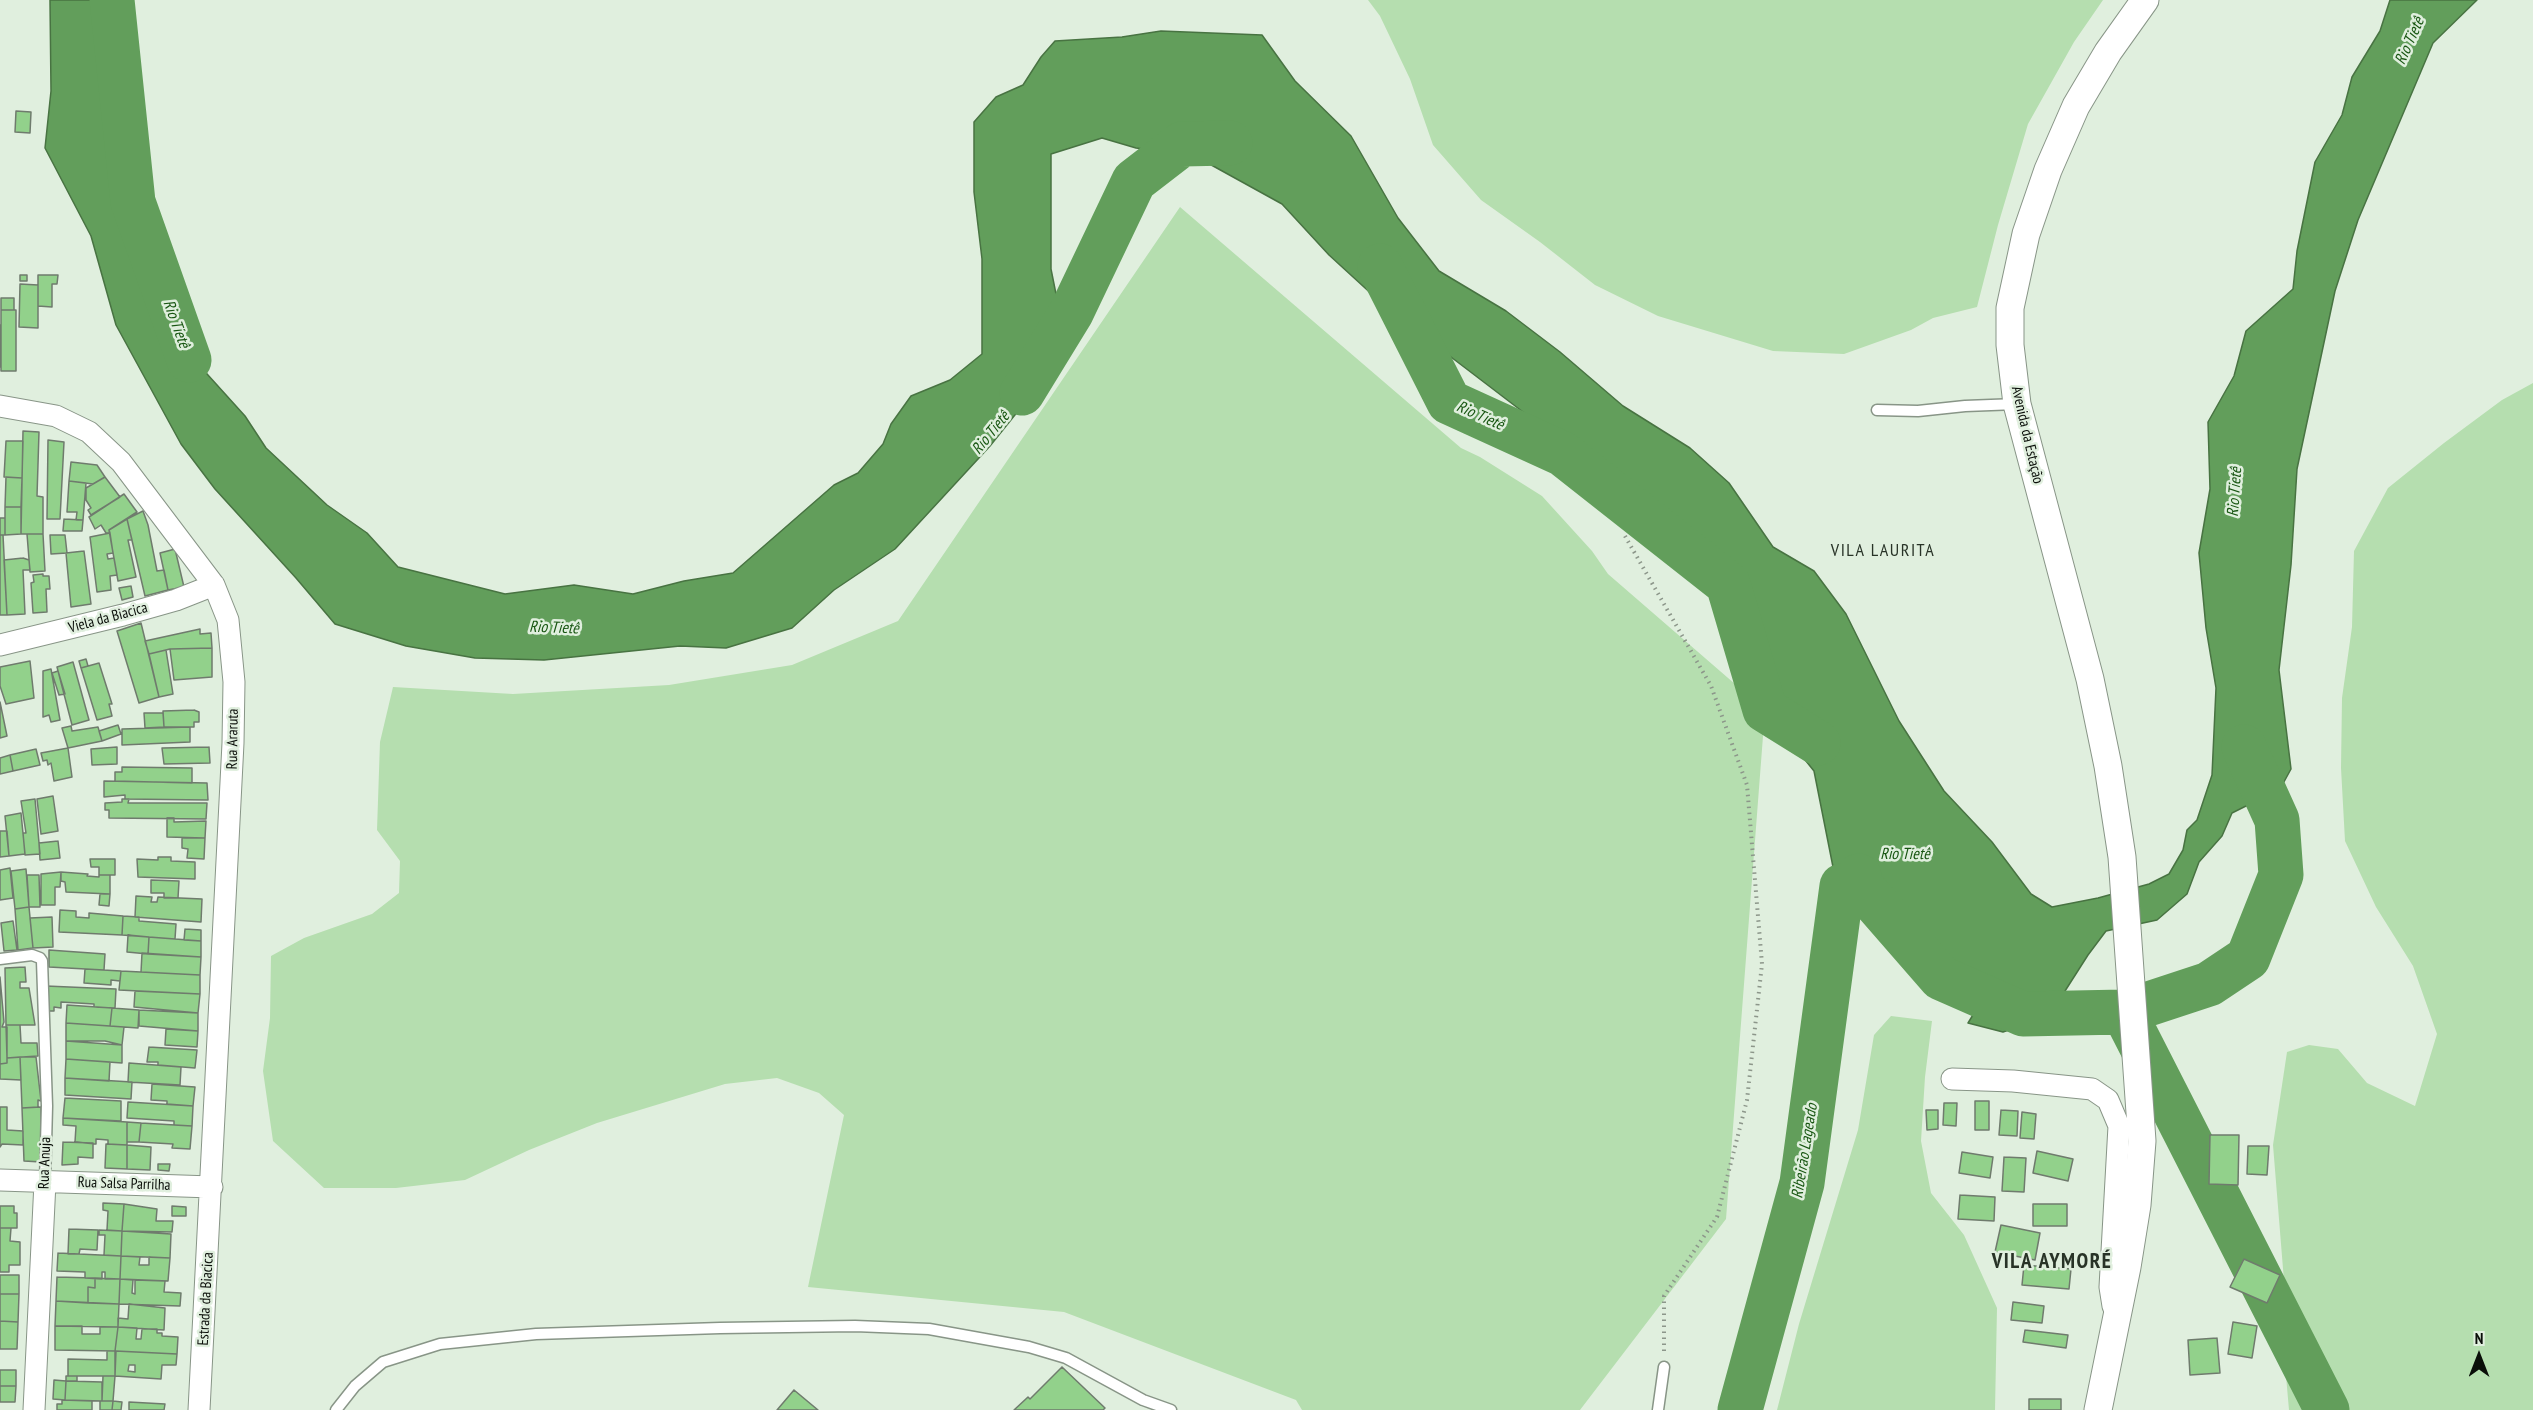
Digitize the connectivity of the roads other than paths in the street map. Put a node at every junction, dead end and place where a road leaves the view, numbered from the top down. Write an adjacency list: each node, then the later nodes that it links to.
1 (2145, 0): 2 (street, Avenida da Estação)
2 (2017, 404): 4 (lane); 12 (street, Avenida da Estação)
3 (0, 406): 5 (street, Rua Araruta)
4 (1877, 410)
5 (214, 585): 6 (street, Viela da Biacica); 11 (street, Rua Araruta)
6 (0, 645)
7 (0, 959): 10 (lane, Rua Anuja)
8 (1952, 1079): 12 (street)
9 (0, 1180): 10 (street, Rua Salsa Parrilha)
10 (45, 1182): 11 (street, Rua Salsa Parrilha); 14 (street, Rua Anuja)
11 (212, 1187): 15 (street, Estrada da Biacica)
12 (2115, 1322): 19 (street, Avenida da Estação)
13 (1664, 1367): 18 (lane)
14 (34, 1410)
15 (199, 1410)
16 (336, 1410): 17 (lane)
17 (1172, 1410)
18 (1658, 1410)
19 (2098, 1410)

